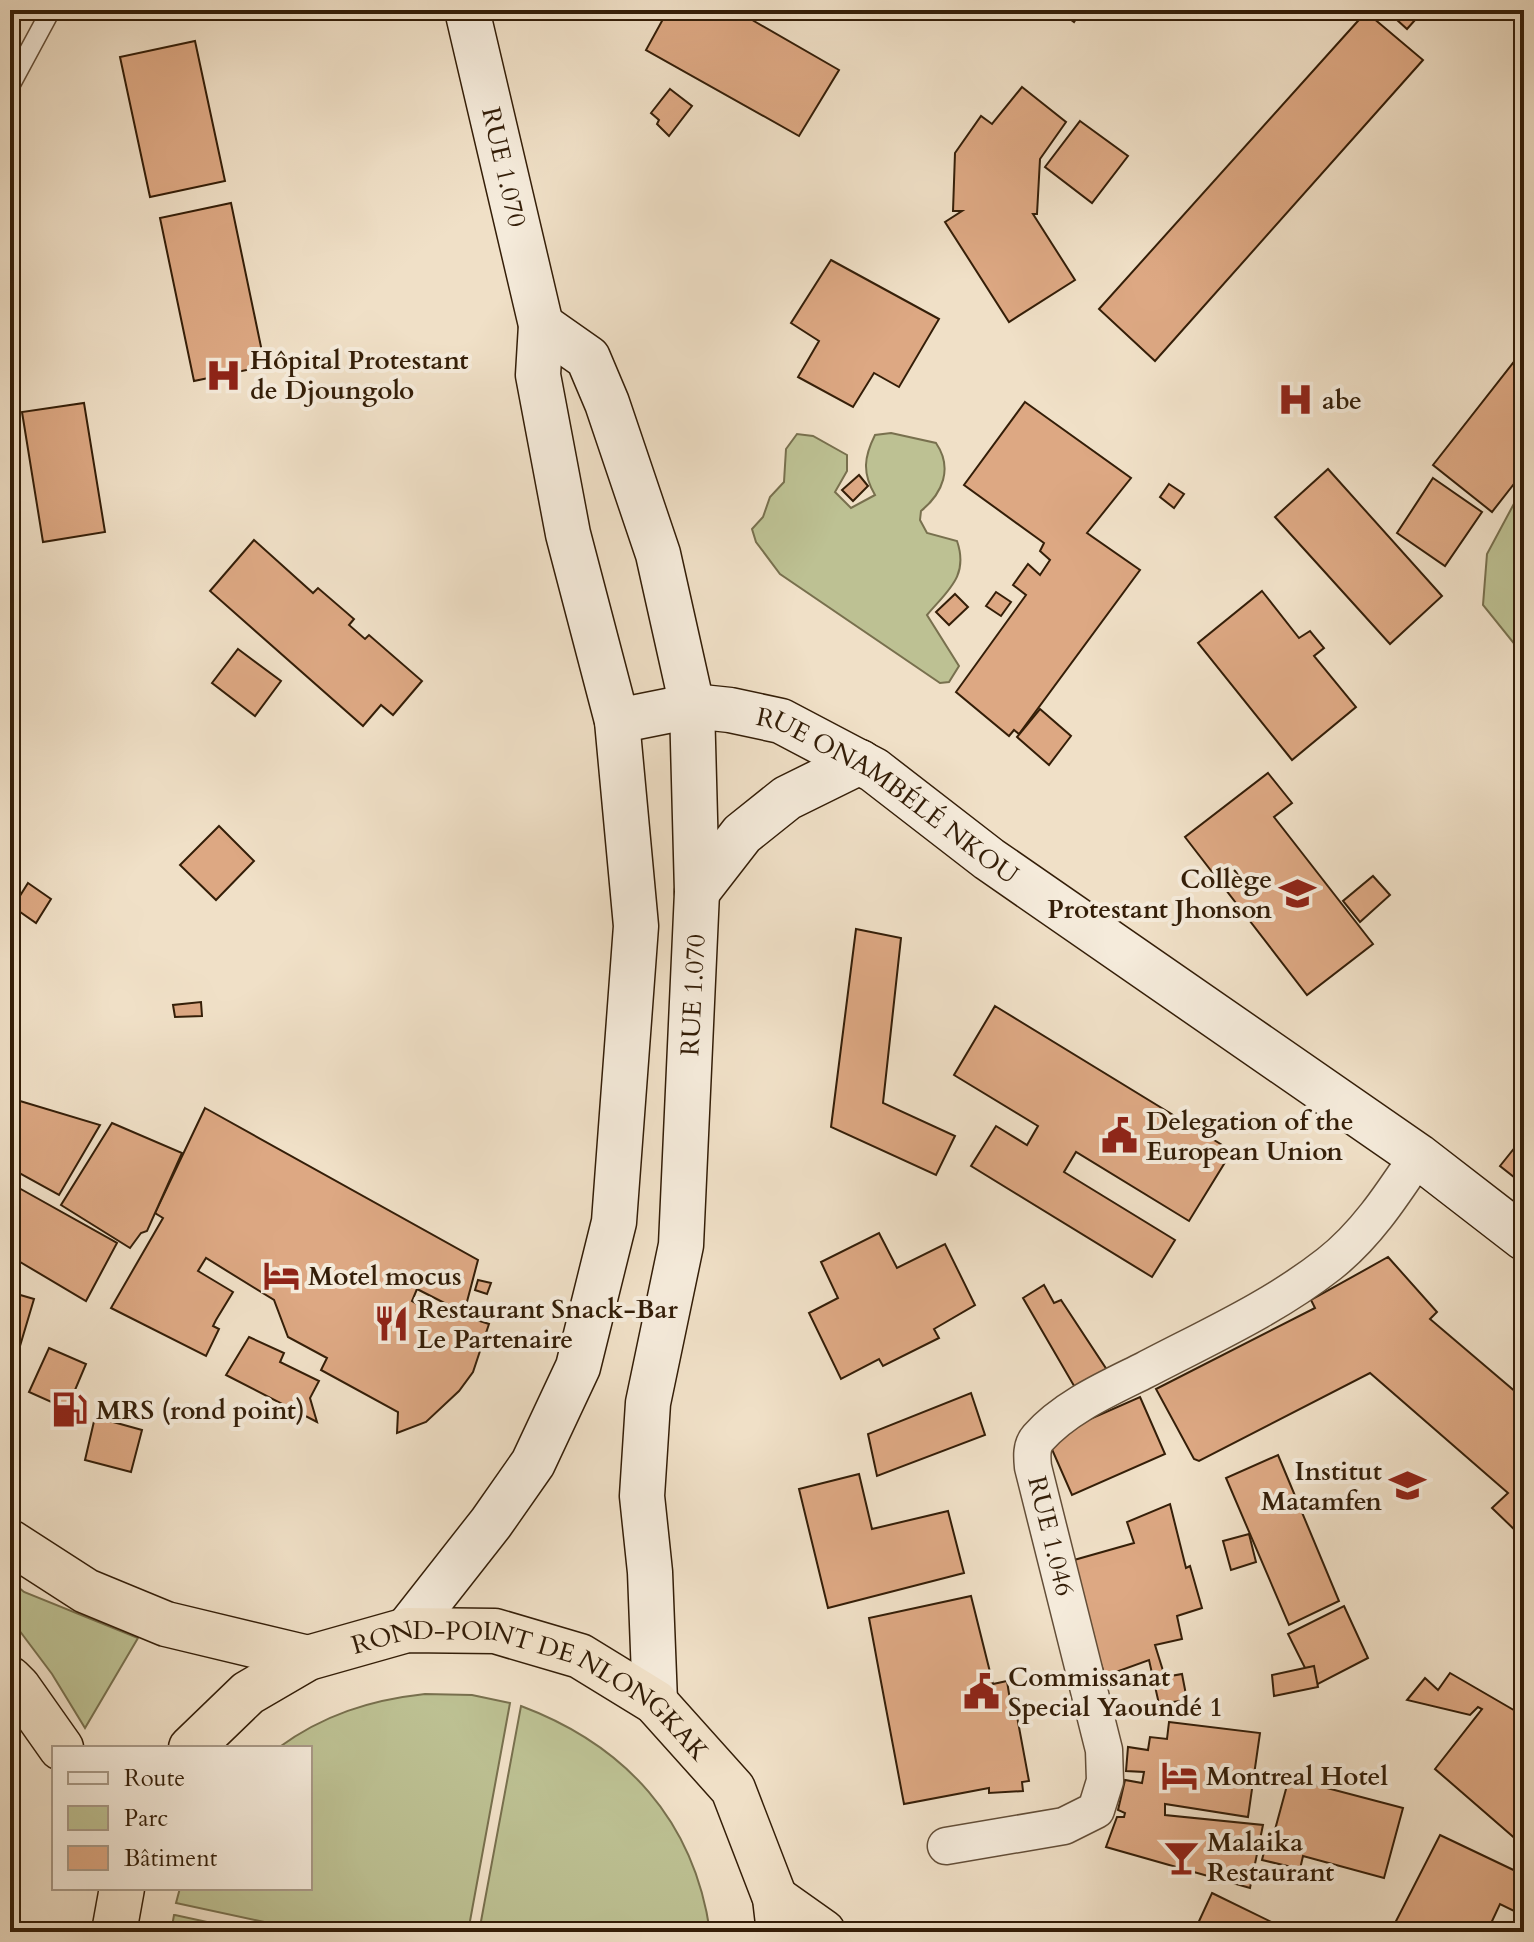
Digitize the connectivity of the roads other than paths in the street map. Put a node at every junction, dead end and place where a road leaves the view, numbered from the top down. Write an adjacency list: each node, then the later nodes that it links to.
1 (51, 10): 3 (lane)
2 (467, 10): 4 (main road, RUE 1.070)
3 (10, 86)
4 (541, 325): 5 (main road, RUE 1.070); 6 (main road, RUE 1.070)
5 (692, 706): 6 (main road, RUE ONAMBÉLÉ NKOU); 7 (main road, RUE ONAMBÉLÉ NKOU); 8 (main road, RUE 1.070)
6 (617, 721): 12 (main road, RUE 1.070)
7 (860, 762): 8 (main road); 9 (main road, RUE ONAMBÉLÉ NKOU)
8 (697, 892): 15 (main road, RUE 1.070)
9 (1418, 1156): 10 (main road, RUE ONAMBÉLÉ NKOU); 18 (street, RUE 1.046)
10 (1524, 1238)
11 (10, 1542): 13 (highway)
12 (407, 1630): 13 (highway, ROND-POINT DE NLONGKAK); 15 (highway, ROND-POINT DE NLONGKAK)
13 (308, 1658): 17 (highway, ROND-POINT DE NLONGKAK)
14 (10, 1679): 16 (highway)
15 (655, 1702): 20 (highway, ROND-POINT DE NLONGKAK)
16 (60, 1746)
17 (193, 1746)
18 (946, 1846)
19 (122, 1890): 21 (highway)
20 (777, 1915): 22 (highway)
21 (114, 1932)
22 (823, 1932)

